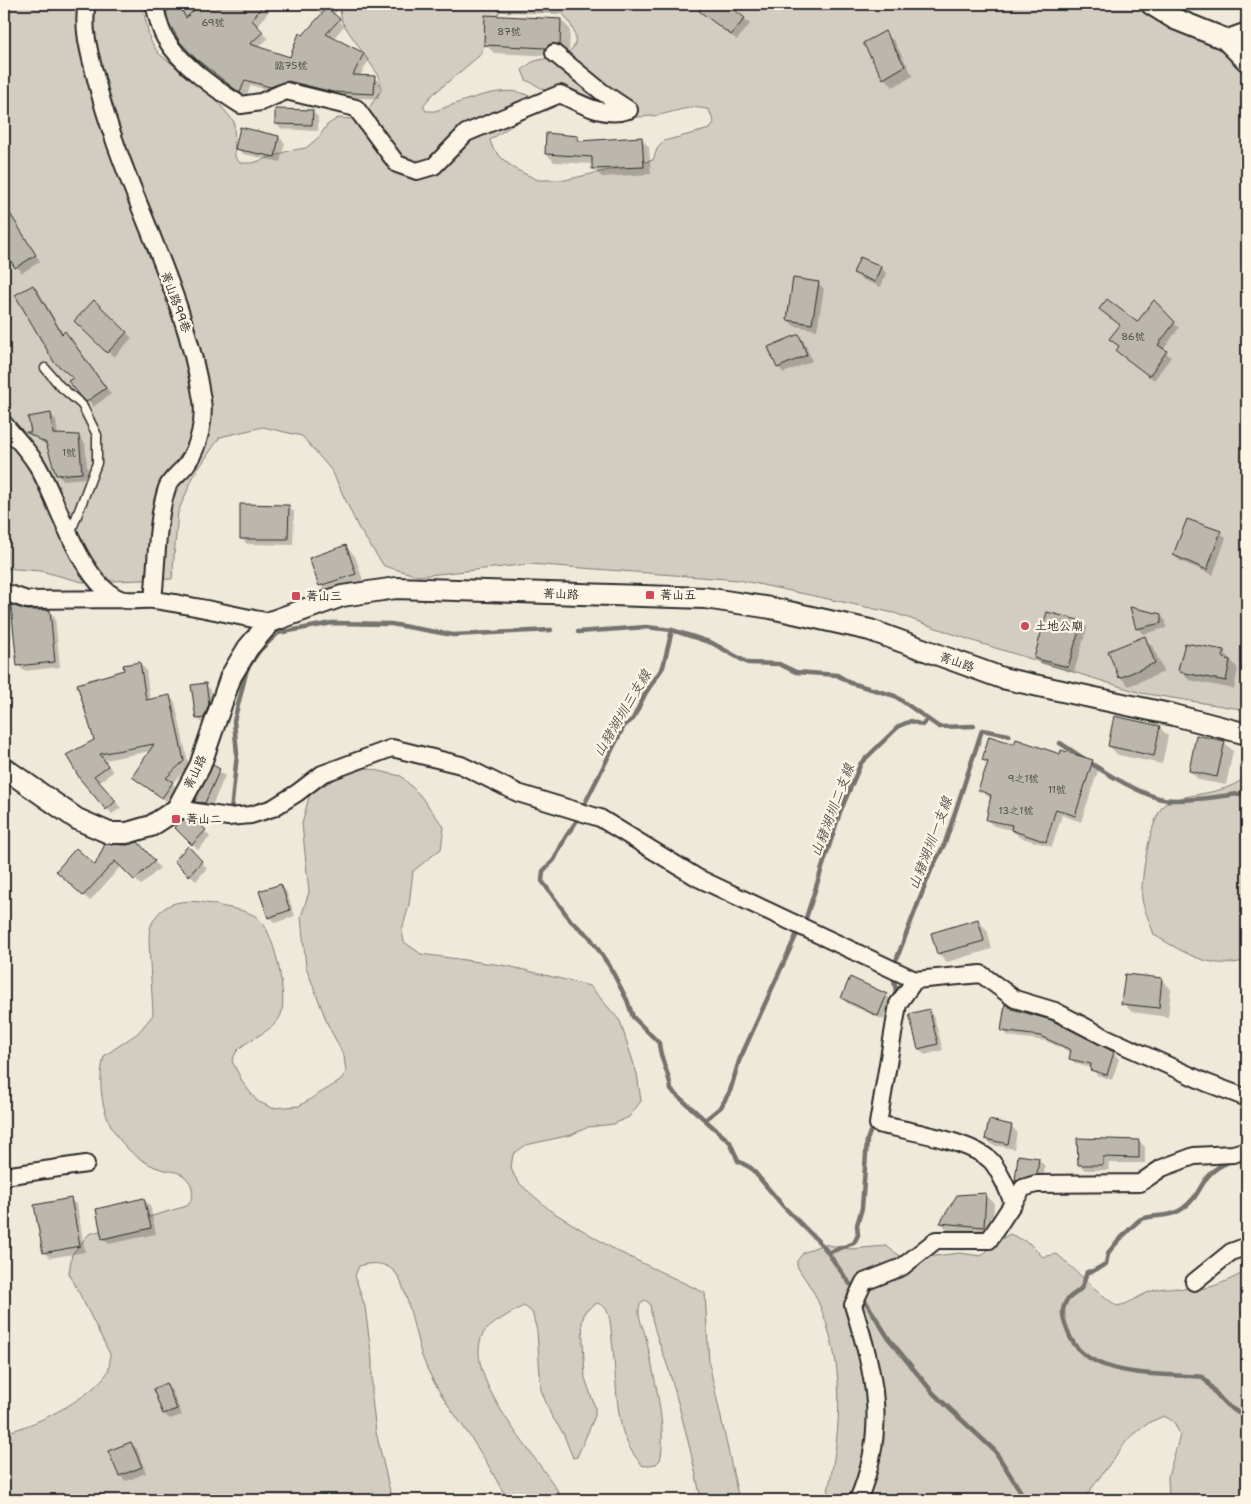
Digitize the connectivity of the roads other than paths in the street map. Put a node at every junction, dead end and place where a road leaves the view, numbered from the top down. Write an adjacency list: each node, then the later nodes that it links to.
1 (87, 4): 13 (street, 菁山路99巷)
2 (154, 4): 6 (street)
3 (1152, 4): 5 (street)
4 (1247, 31): 5 (street)
5 (1225, 39): 7 (street)
6 (554, 52)
7 (1247, 61)
8 (45, 368): 10 (lane)
9 (4, 424): 10 (street)
10 (70, 536): 12 (street)
11 (4, 592): 12 (street)
12 (121, 599): 13 (street)
13 (153, 600): 14 (street)
14 (270, 622): 15 (street, 菁山路); 17 (street, 菁山路)
15 (1247, 734)
16 (4, 768): 17 (street, 菁山路)
17 (177, 809): 18 (street)
18 (915, 980): 19 (street); 23 (street)
19 (1247, 1098)
20 (1247, 1150): 23 (street)
21 (86, 1164): 22 (street)
22 (4, 1176)
23 (1013, 1204): 26 (street)
24 (1247, 1246): 25 (street)
25 (1194, 1282)
26 (858, 1500)

